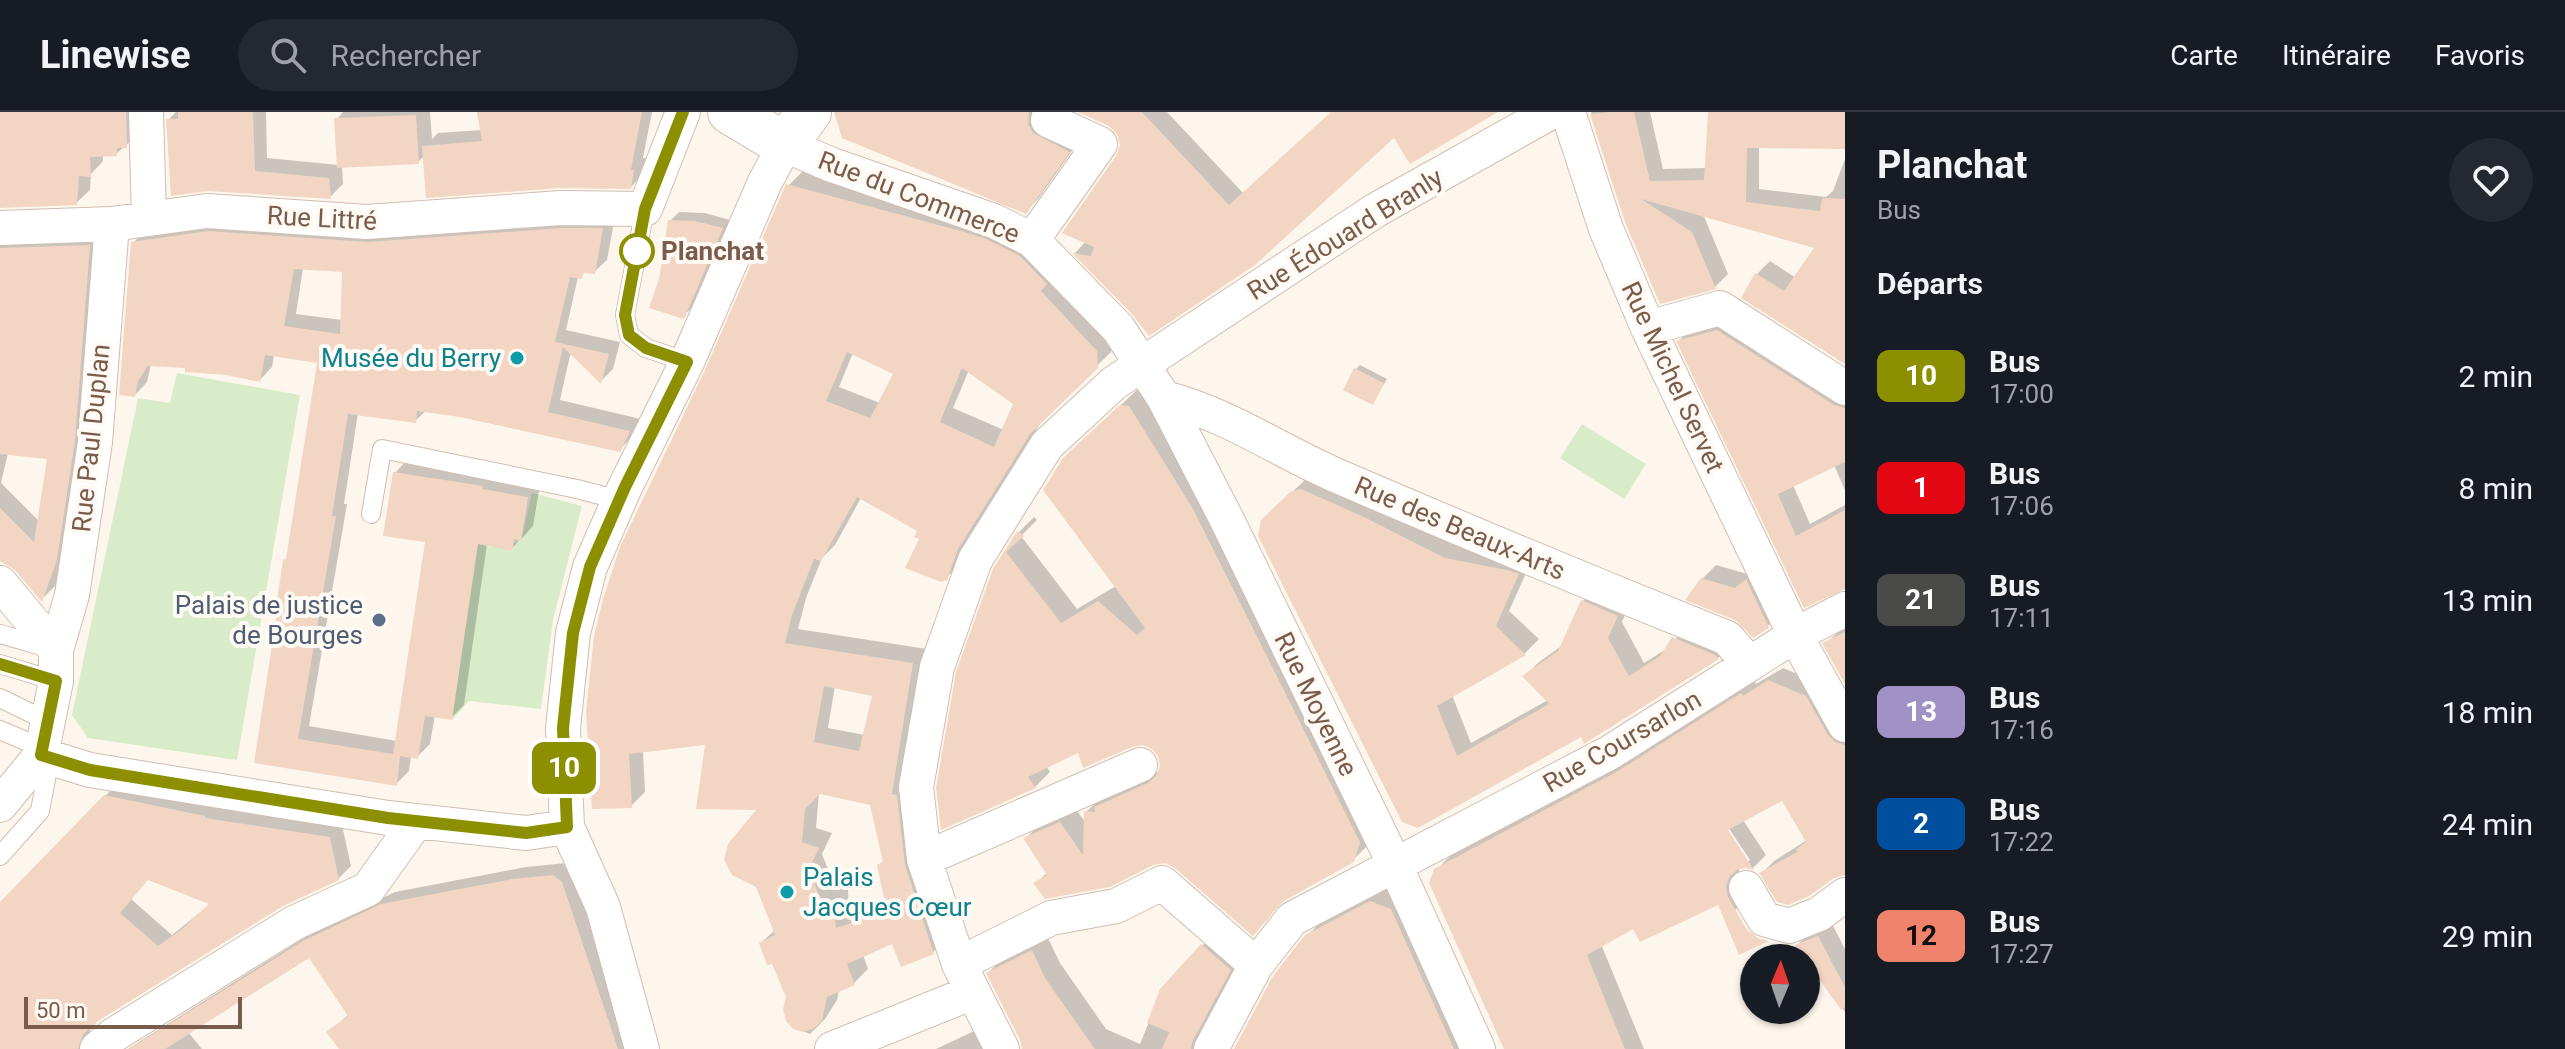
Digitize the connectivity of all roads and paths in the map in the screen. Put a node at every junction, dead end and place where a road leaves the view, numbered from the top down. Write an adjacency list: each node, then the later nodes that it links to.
1 (146, 112): 9 (street)
2 (683, 112): 8 (street)
3 (730, 112): 7 (street)
4 (1050, 112): 12 (street)
5 (1551, 112): 15 (street, Rue Édouard Branly)
6 (1568, 112): 13 (street, Rue Michel Servet)
7 (797, 129): 12 (street, Rue du Commerce); 14 (street)
8 (645, 209): 9 (street, Rue Littré); 14 (lane)
9 (149, 218): 10 (street, Rue Littré)
10 (112, 224): 11 (street, Rue Littré); 26 (street, Rue Paul Duplan)
11 (0, 228)
12 (1032, 240): 15 (street, Rue du Commerce)
13 (1648, 328): 16 (street); 23 (street, Rue Michel Servet)
14 (687, 362): 18 (street)
15 (1143, 364): 17 (street, Rue Moyenne); 37 (street, Rue Édouard Branly)
16 (1845, 388)
17 (1164, 398): 25 (street, Rue des Beaux-Arts); 38 (street, Rue Moyenne)
18 (619, 500): 19 (lane); 35 (street)
19 (371, 514)
20 (7, 597): 26 (street)
21 (1845, 609): 23 (street, Rue Coursarlon)
22 (0, 634): 26 (lane)
23 (1795, 635): 25 (street, Rue Coursarlon); 28 (street, Rue Michel Servet)
24 (0, 664): 26 (lane)
25 (1750, 664): 38 (street, Rue Coursarlon)
26 (56, 665): 30 (street, Rue Paul Duplan)
27 (0, 698): 30 (lane)
28 (1845, 725)
29 (0, 730): 30 (lane)
30 (45, 745): 32 (street); 33 (lane); 34 (street); 36 (lane)
31 (1140, 765): 37 (street)
32 (0, 805)
33 (0, 817)
34 (416, 822): 35 (street); 43 (street)
35 (567, 827): 44 (street)
36 (0, 856)
37 (924, 859): 42 (street, Rue Édouard Branly)
38 (1395, 865): 41 (street, Rue Coursarlon); 48 (street, Rue Moyenne)
39 (1746, 888): 40 (street)
40 (1845, 895)
41 (1256, 965): 42 (street); 47 (street, Rue Coursarlon)
42 (966, 978): 45 (street); 46 (street, Rue Édouard Branly)
43 (97, 1049)
44 (642, 1049)
45 (832, 1049)
46 (1002, 1049)
47 (1211, 1049)
48 (1478, 1049)

